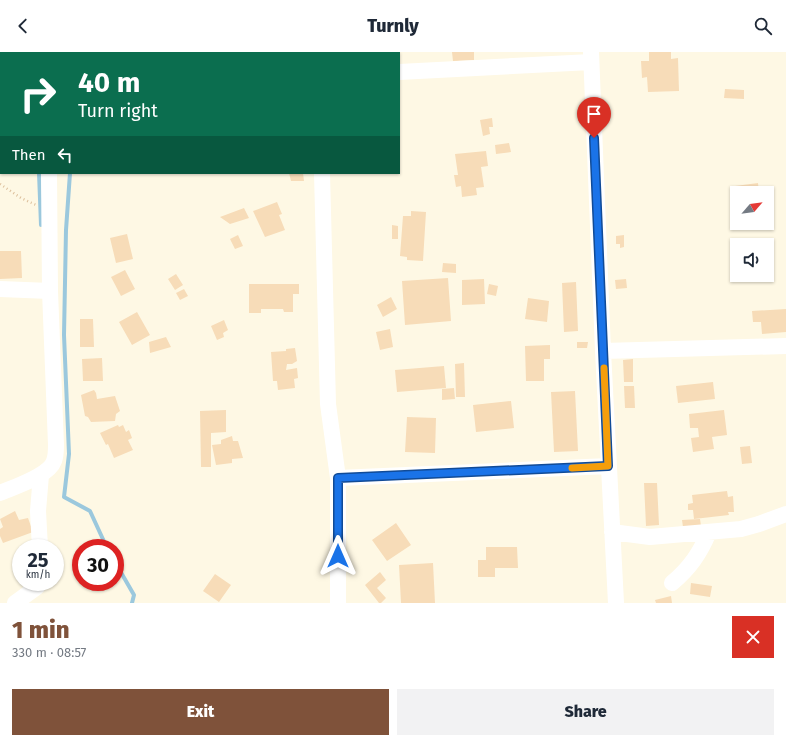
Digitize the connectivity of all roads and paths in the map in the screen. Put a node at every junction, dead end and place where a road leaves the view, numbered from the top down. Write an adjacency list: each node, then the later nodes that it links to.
1 (591, 57): 2 (street); 10 (street)
2 (400, 72)
3 (49, 174): 6 (street)
4 (322, 174): 13 (street)
5 (0, 184): 6 (path)
6 (49, 209): 8 (street)
7 (0, 289): 8 (street)
8 (50, 291): 12 (street)
9 (786, 346): 10 (street)
10 (603, 352): 11 (street)
11 (608, 466): 13 (street); 16 (street)
12 (41, 475): 14 (street); 18 (street)
13 (338, 478): 22 (street)
14 (0, 493)
15 (786, 514): 17 (street)
16 (612, 532): 17 (street); 23 (street)
17 (709, 532): 19 (street)
18 (40, 539)
19 (672, 583)
20 (32, 591): 21 (street)
21 (15, 603)
22 (338, 603)
23 (616, 603)

